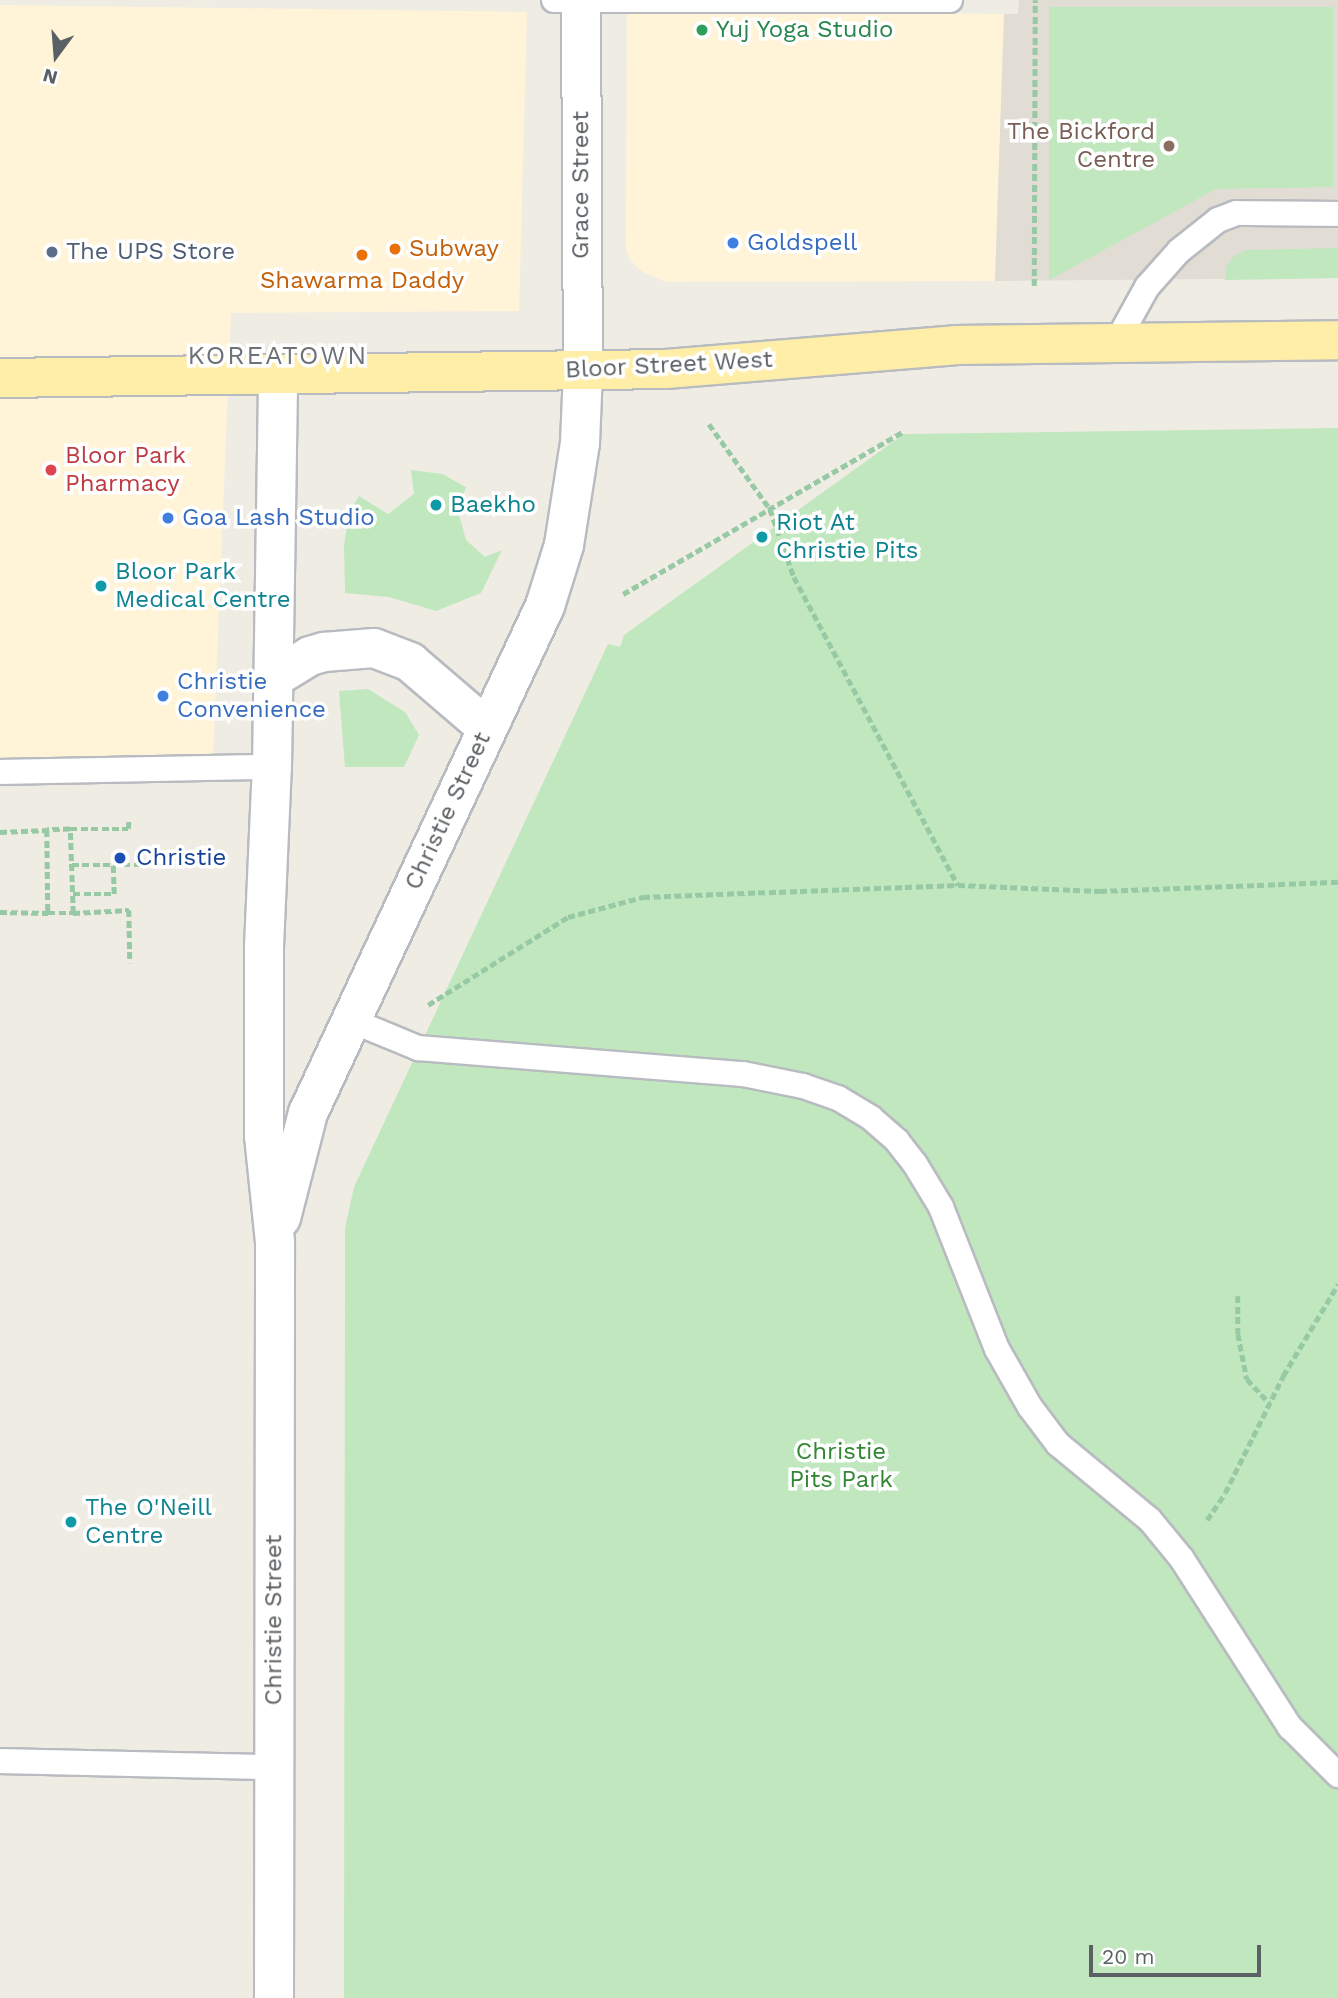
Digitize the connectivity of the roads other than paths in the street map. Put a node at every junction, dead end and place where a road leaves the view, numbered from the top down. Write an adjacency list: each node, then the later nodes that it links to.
1 (554, 0): 2 (lane)
2 (581, 0): 3 (lane); 7 (street, Grace Street)
3 (950, 0)
4 (1338, 214): 6 (lane)
5 (1338, 340): 6 (main road, Bloor Street West)
6 (1116, 343): 7 (main road, Bloor Street West)
7 (583, 370): 8 (main road, Bloor Street West); 11 (street, Christie Street)
8 (278, 374): 9 (main road, Bloor Street West); 10 (street, Christie Street)
9 (0, 378)
10 (274, 678): 11 (street); 12 (street, Christie Street)
11 (487, 727): 14 (street, Christie Street)
12 (272, 767): 13 (lane); 15 (street, Christie Street)
13 (0, 772)
14 (350, 1020): 15 (street, Christie Street); 18 (lane)
15 (275, 1242): 17 (street, Christie Street)
16 (0, 1761): 17 (lane)
17 (274, 1767): 19 (street, Christie Street)
18 (1338, 1775)
19 (274, 1998)

